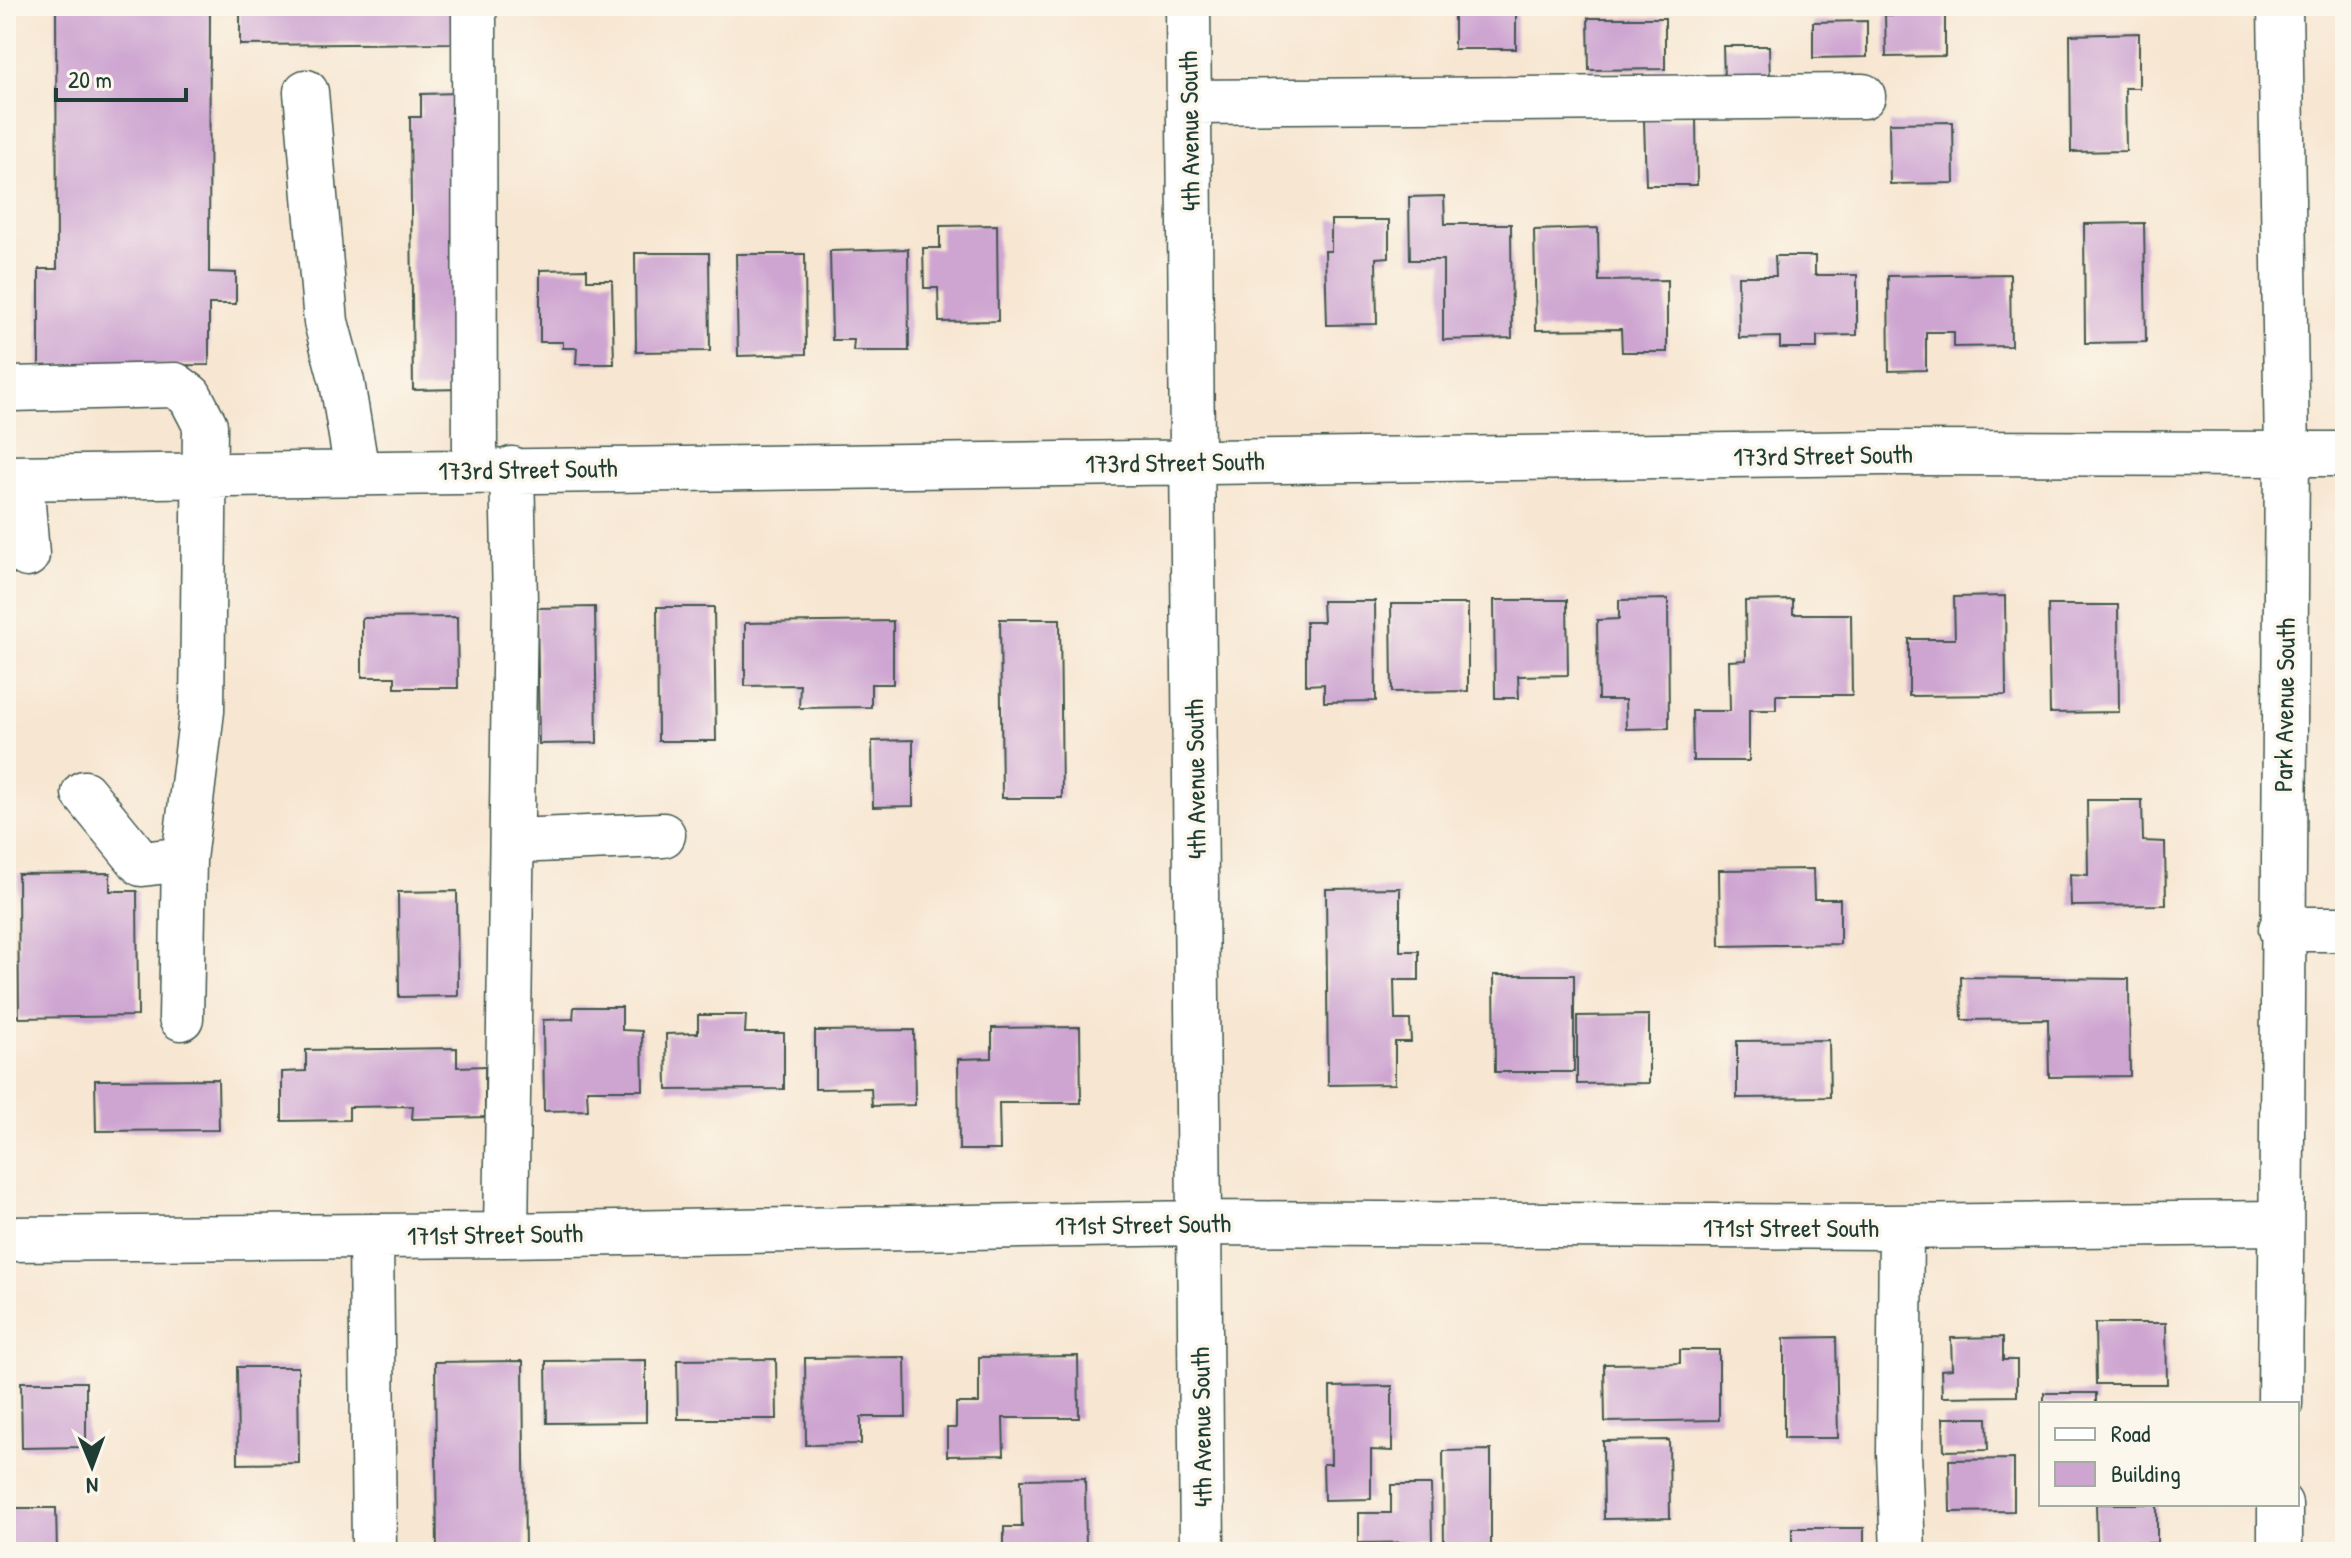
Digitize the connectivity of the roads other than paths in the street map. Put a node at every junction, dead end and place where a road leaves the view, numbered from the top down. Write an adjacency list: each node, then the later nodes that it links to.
1 (474, 6): 11 (street)
2 (1188, 6): 6 (street, 4th Avenue South)
3 (2280, 6): 9 (street, Park Avenue South)
4 (306, 92): 12 (street)
5 (1863, 96): 6 (street)
6 (1189, 102): 10 (street, 4th Avenue South)
7 (12, 389): 13 (street)
8 (2345, 454): 9 (street, 173rd Street South)
9 (2287, 455): 10 (street, 173rd Street South); 20 (street, Park Avenue South)
10 (1192, 463): 11 (street, 173rd Street South); 23 (street, 4th Avenue South)
11 (494, 470): 12 (street, 173rd Street South); 18 (street)
12 (357, 472): 13 (street, 173rd Street South)
13 (204, 475): 14 (street, 173rd Street South); 19 (street)
14 (13, 478): 15 (street)
15 (27, 555)
16 (84, 793): 19 (street)
17 (663, 835): 18 (street)
18 (512, 841): 26 (street)
19 (184, 859): 22 (street)
20 (2281, 929): 21 (street); 24 (street, Park Avenue South)
21 (2345, 929)
22 (181, 1018)
23 (1199, 1223): 25 (street, 171st Street South); 26 (street, 171st Street South); 32 (street, 4th Avenue South)
24 (2281, 1223): 25 (street, 171st Street South); 29 (street, Park Avenue South)
25 (1901, 1227): 33 (street)
26 (506, 1235): 27 (street, 171st Street South)
27 (371, 1236): 28 (street, 171st Street South); 31 (street)
28 (6, 1239)
29 (2280, 1402)
30 (2280, 1506): 34 (street)
31 (374, 1552)
32 (1202, 1552)
33 (1903, 1552)
34 (2280, 1552)

